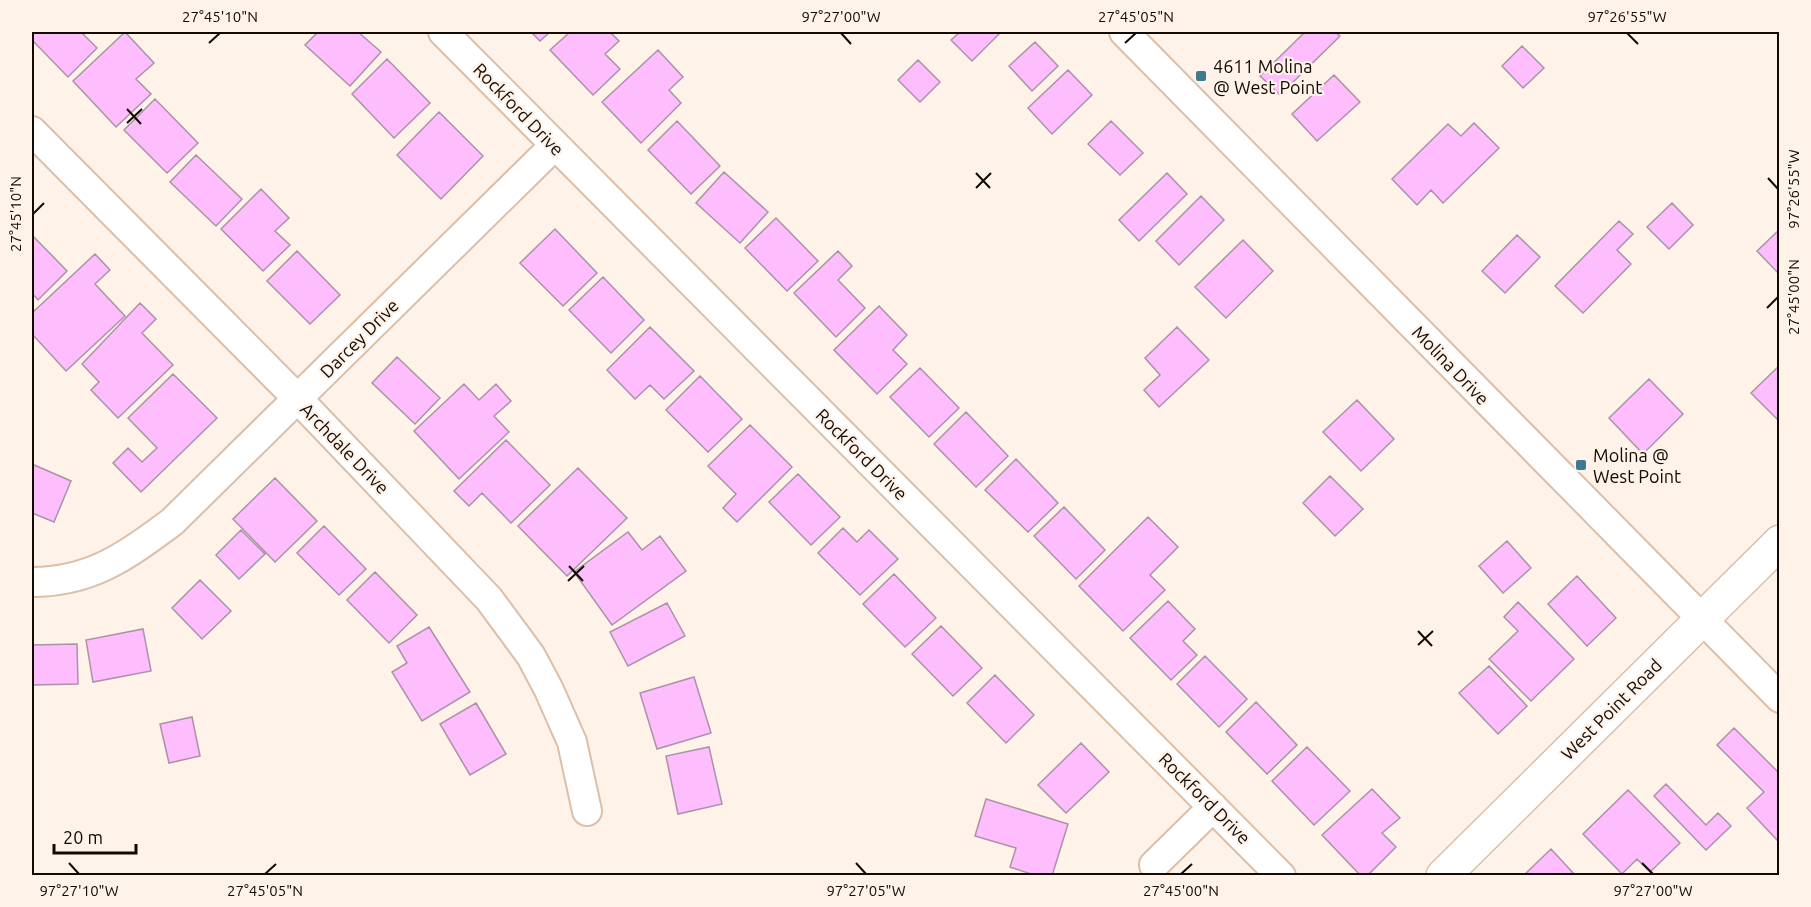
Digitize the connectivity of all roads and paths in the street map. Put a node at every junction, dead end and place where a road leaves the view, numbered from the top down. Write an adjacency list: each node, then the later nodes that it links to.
1 (443, 32): 4 (street, Rockford Drive)
2 (1124, 32): 8 (street, Molina Drive)
3 (32, 131): 5 (street, Archdale Drive)
4 (554, 146): 5 (street, Darcey Drive); 10 (street, Rockford Drive)
5 (298, 399): 7 (street, Darcey Drive); 11 (street, Archdale Drive)
6 (1779, 542): 8 (street, West Point Road)
7 (32, 582)
8 (1701, 620): 9 (street, Molina Drive); 14 (street, West Point Road)
9 (1779, 698)
10 (1214, 807): 12 (street); 13 (street, Rockford Drive)
11 (587, 811)
12 (1154, 865)
13 (1281, 876)
14 (1443, 876)

